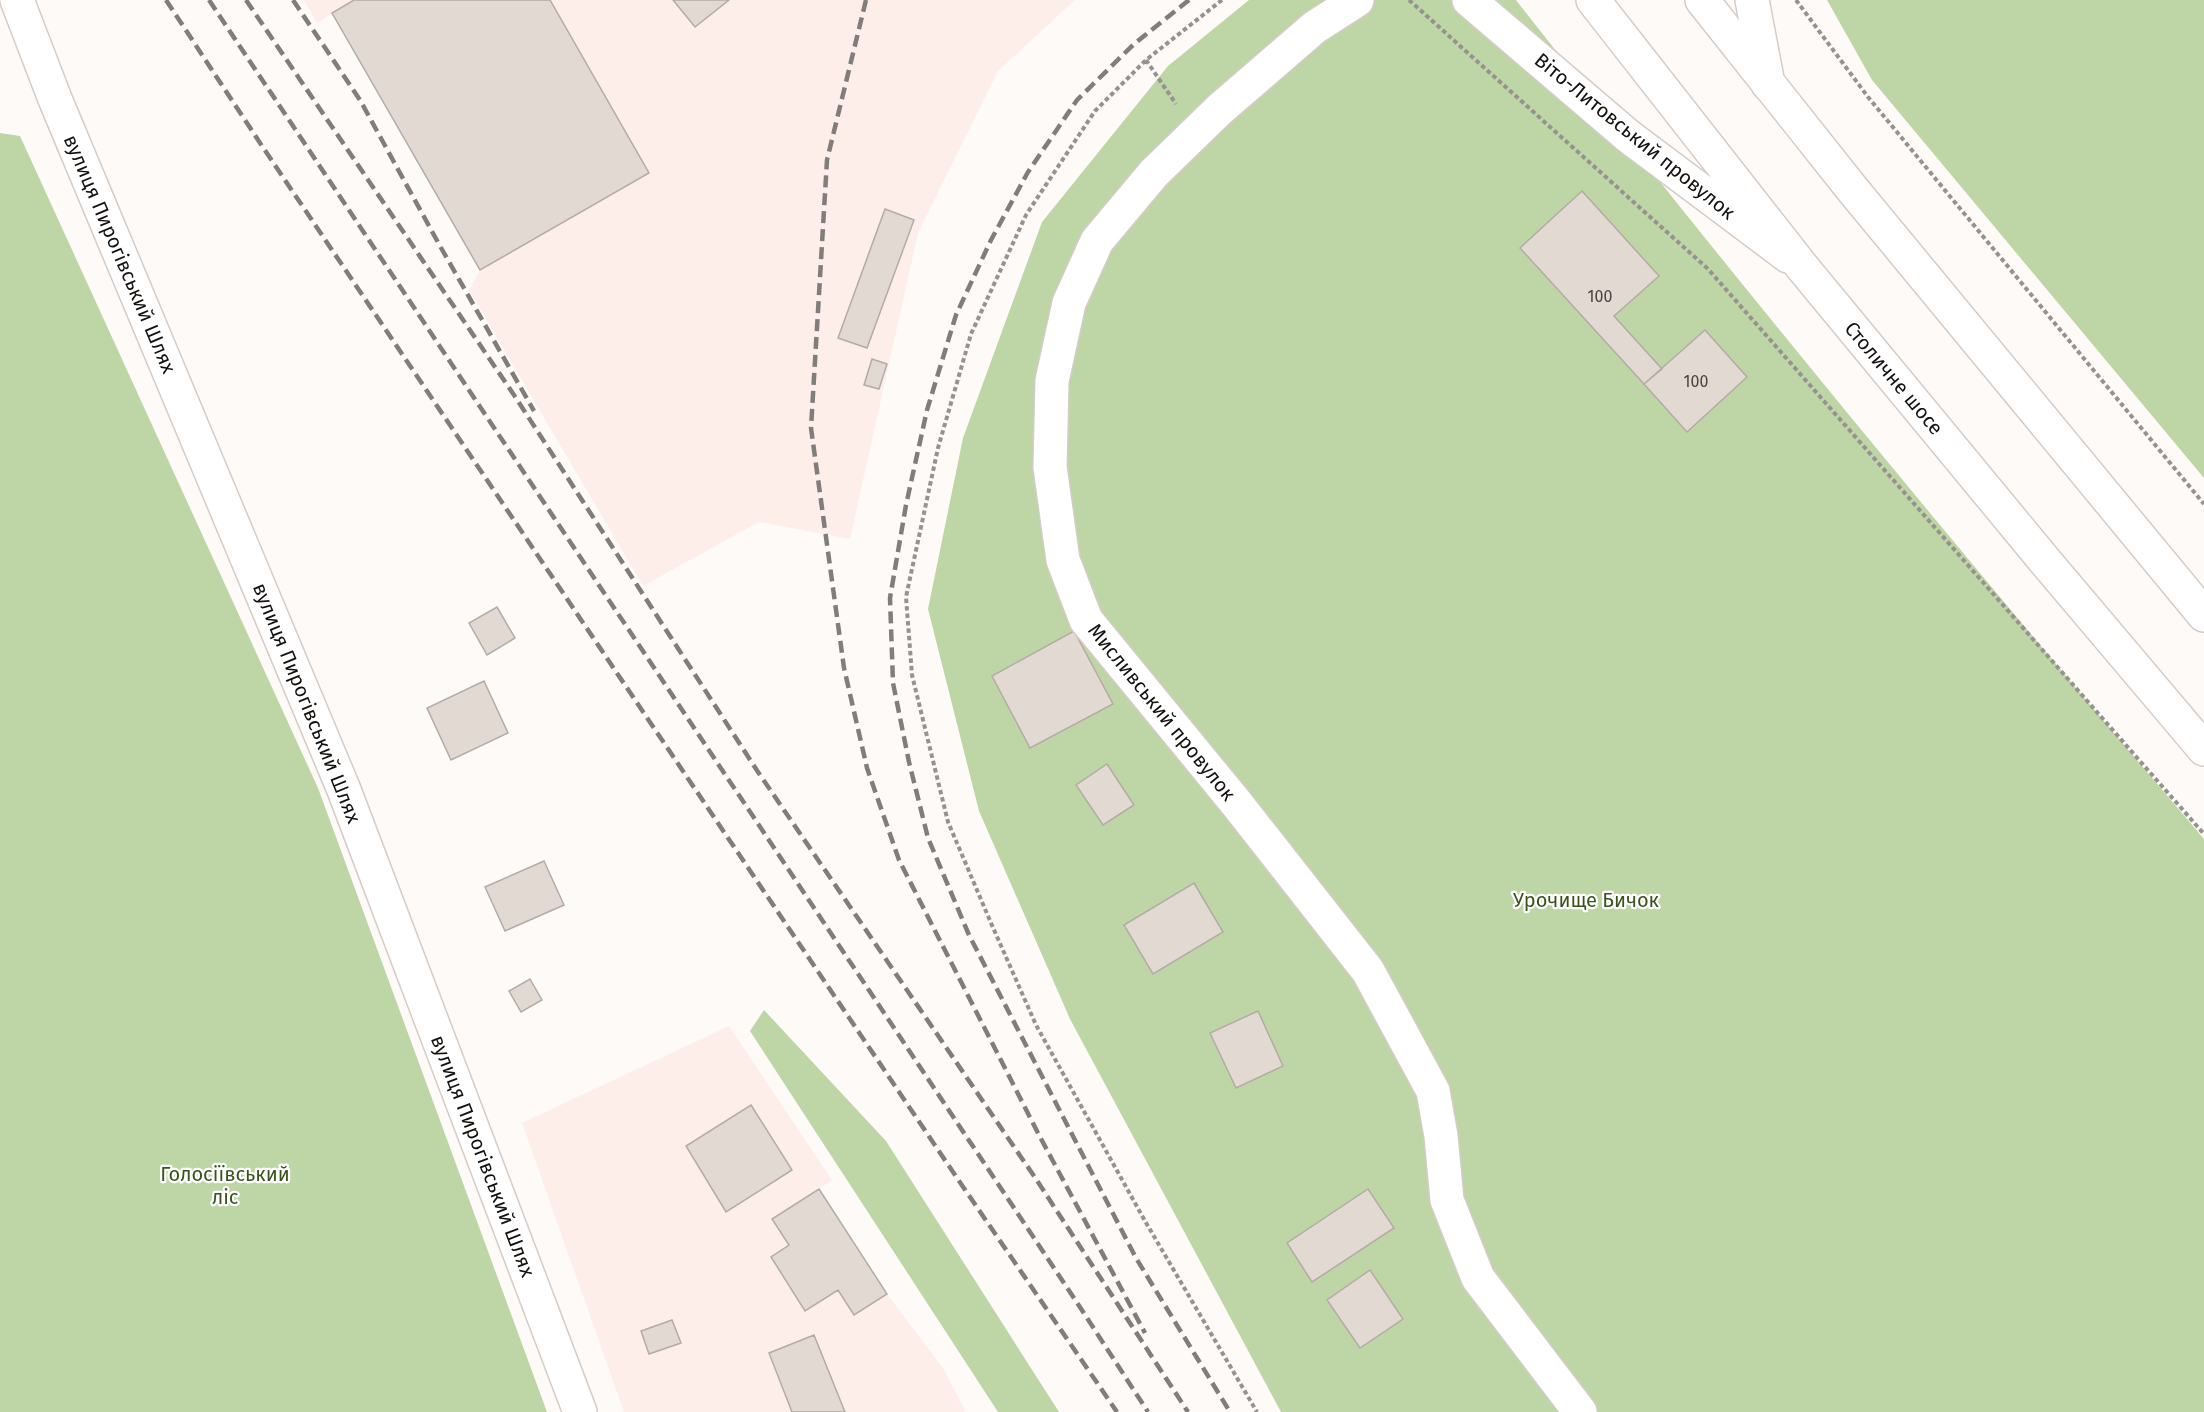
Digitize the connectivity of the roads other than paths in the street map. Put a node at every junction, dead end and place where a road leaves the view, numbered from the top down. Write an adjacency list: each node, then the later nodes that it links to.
1 (16, 0): 11 (main road, вулиця Пирогівський Шлях)
2 (1357, 0): 12 (main road, Мисливський провулок)
3 (1469, 0): 8 (main road, Віто-Литовський провулок)
4 (1593, 0): 8 (main road, Столичне шосе)
5 (1702, 0): 7 (main road)
6 (1752, 0): 7 (main road)
7 (1768, 84): 9 (main road)
8 (1803, 268): 10 (main road, Столичне шосе)
9 (2204, 615)
10 (2204, 749)
11 (580, 1412)
12 (1580, 1412)

